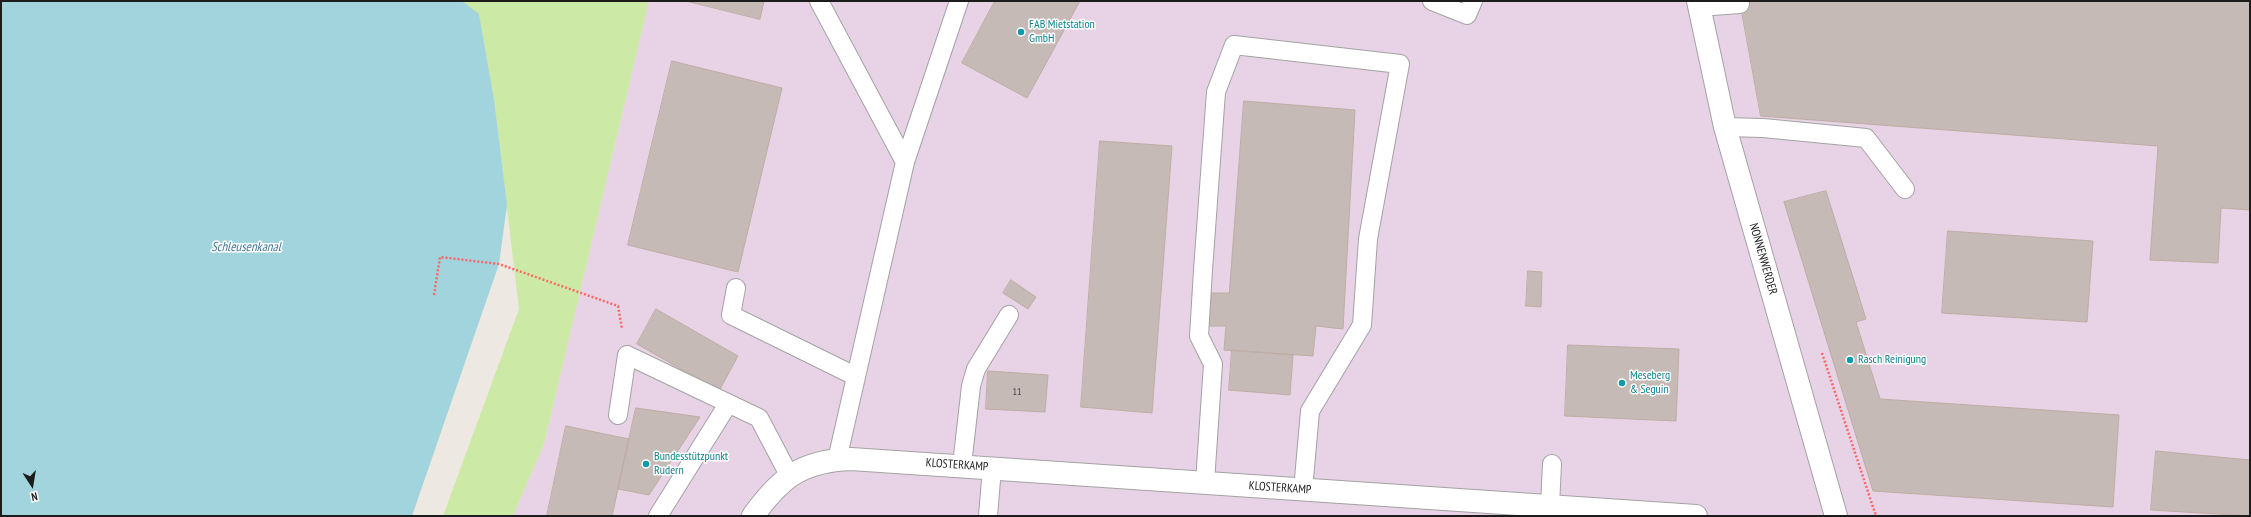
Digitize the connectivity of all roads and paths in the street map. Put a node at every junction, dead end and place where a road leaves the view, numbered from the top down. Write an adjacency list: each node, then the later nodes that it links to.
1 (819, 1): 8 (lane)
2 (958, 1): 8 (lane)
3 (1432, 1): 4 (lane)
4 (1473, 1)
5 (1698, 4): 6 (lane); 7 (street, NONNENWERDER)
6 (1740, 4)
7 (1725, 127): 9 (lane); 30 (street, NONNENWERDER)
8 (905, 162): 14 (lane)
9 (1905, 189)
10 (736, 288): 14 (lane)
11 (434, 295): 13 (path)
12 (1009, 315): 19 (lane)
13 (627, 356): 15 (lane); 16 (lane)
14 (855, 376): 17 (lane)
15 (728, 404): 21 (lane); 26 (lane)
16 (618, 415)
17 (837, 460): 19 (street, KLOSTERKAMP); 21 (street, KLOSTERKAMP)
18 (1552, 464): 24 (lane)
19 (962, 465): 20 (street, KLOSTERKAMP)
20 (992, 468): 22 (street, KLOSTERKAMP); 28 (lane)
21 (789, 475): 27 (street)
22 (1205, 482): 23 (street, KLOSTERKAMP); 23 (lane)
23 (1303, 490): 24 (street, KLOSTERKAMP)
24 (1550, 506): 25 (street, KLOSTERKAMP)
25 (1592, 512): 29 (street, KLOSTERKAMP)
26 (658, 516)
27 (753, 516)
28 (988, 516)
29 (1690, 516)
30 (1836, 516)

